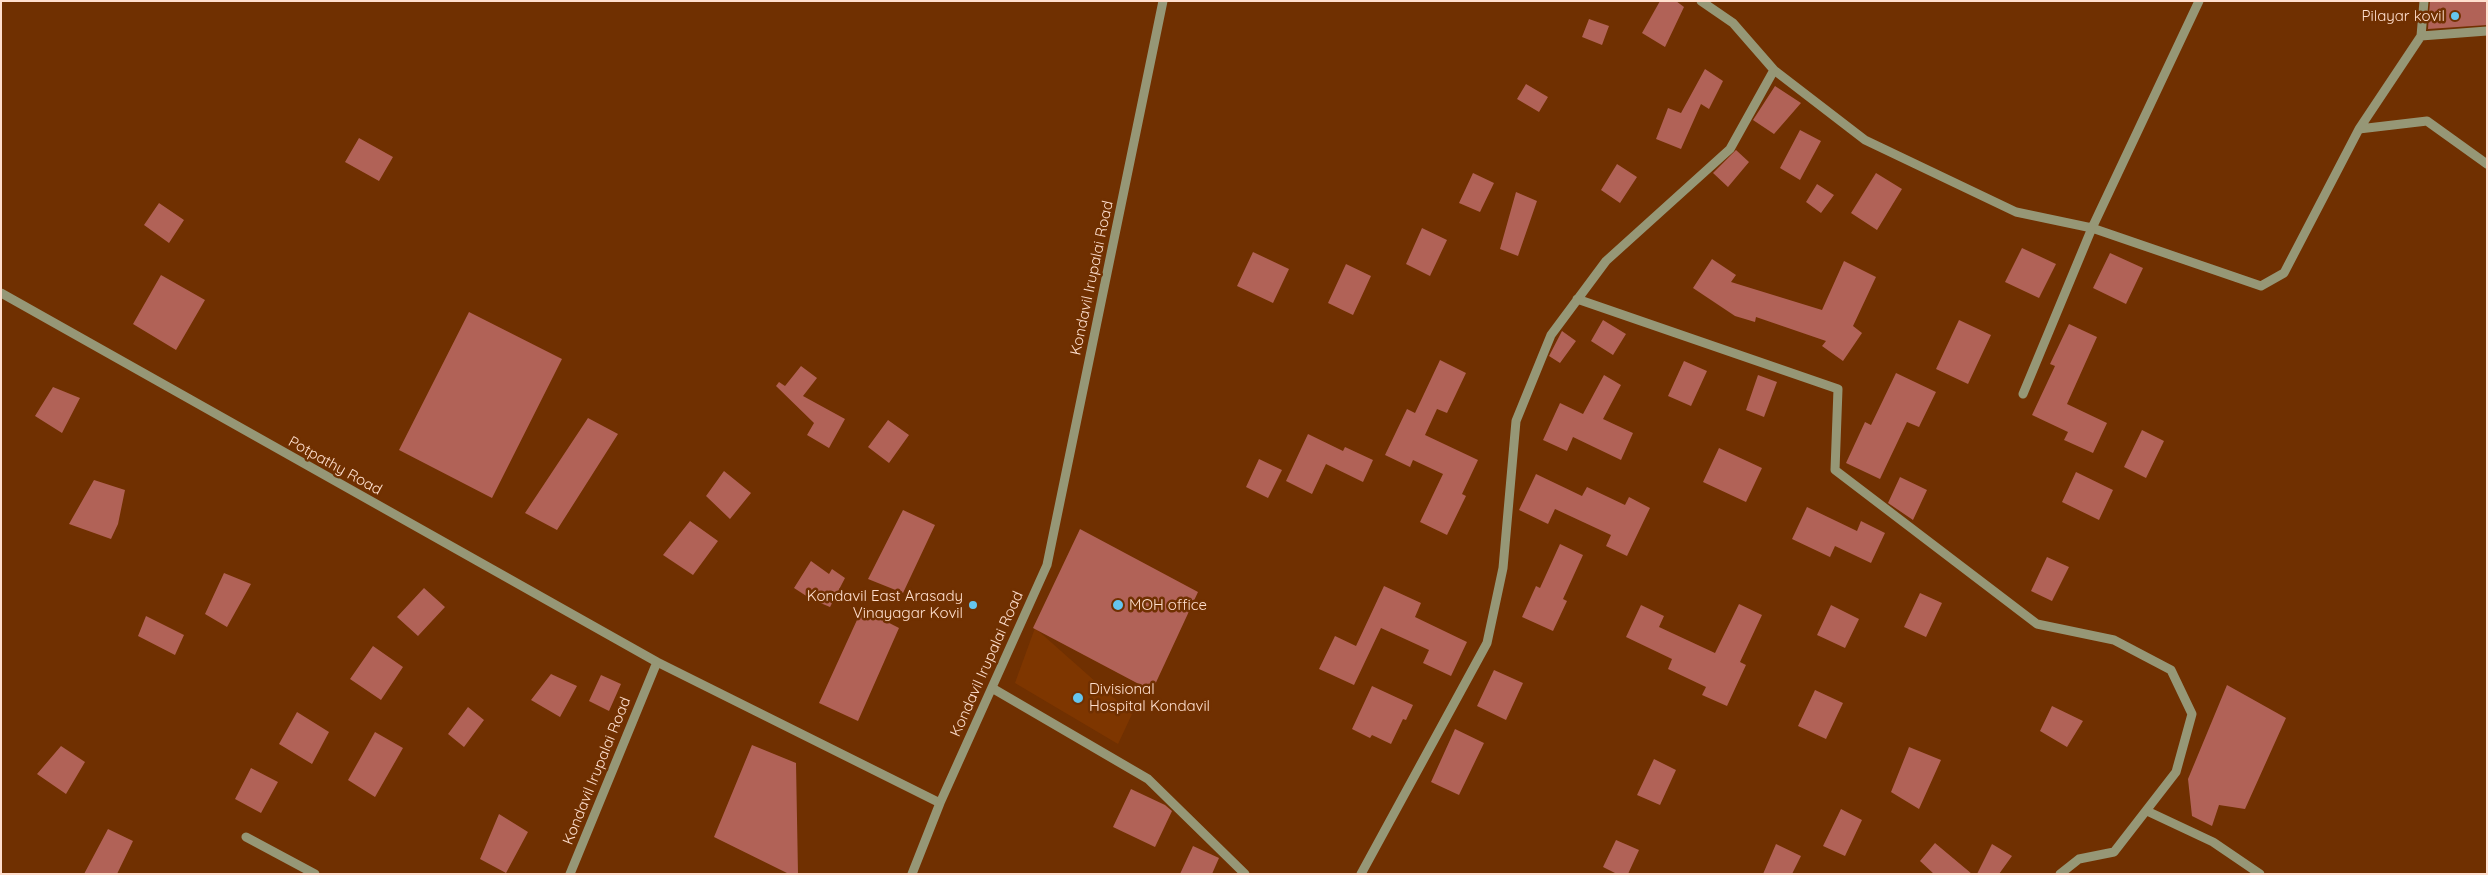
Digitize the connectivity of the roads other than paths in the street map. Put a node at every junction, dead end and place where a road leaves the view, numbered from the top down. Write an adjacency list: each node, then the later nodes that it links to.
1 (1163, 1): 15 (street, Kondavil Irupalai Road)
2 (1701, 1): 7 (street)
3 (2199, 1): 10 (street)
4 (2424, 1): 6 (street)
5 (2487, 31): 6 (street)
6 (2421, 36): 8 (street)
7 (1774, 70): 10 (street); 12 (street)
8 (2359, 130): 9 (street); 10 (street)
9 (2487, 164)
10 (2092, 228): 13 (street)
11 (1, 293): 14 (street, Potpathy Road)
12 (1577, 300): 17 (street); 23 (street)
13 (2023, 394)
14 (657, 662): 16 (street); 20 (street, Kondavil Irupalai Road)
15 (992, 688): 16 (street, Kondavil Irupalai Road); 22 (street)
16 (940, 803): 21 (street, Kondavil Irupalai Road)
17 (2147, 811): 24 (street); 25 (street)
18 (246, 837): 19 (street)
19 (315, 874)
20 (570, 874)
21 (912, 874)
22 (1245, 874)
23 (1361, 874)
24 (2060, 874)
25 (2260, 874)

